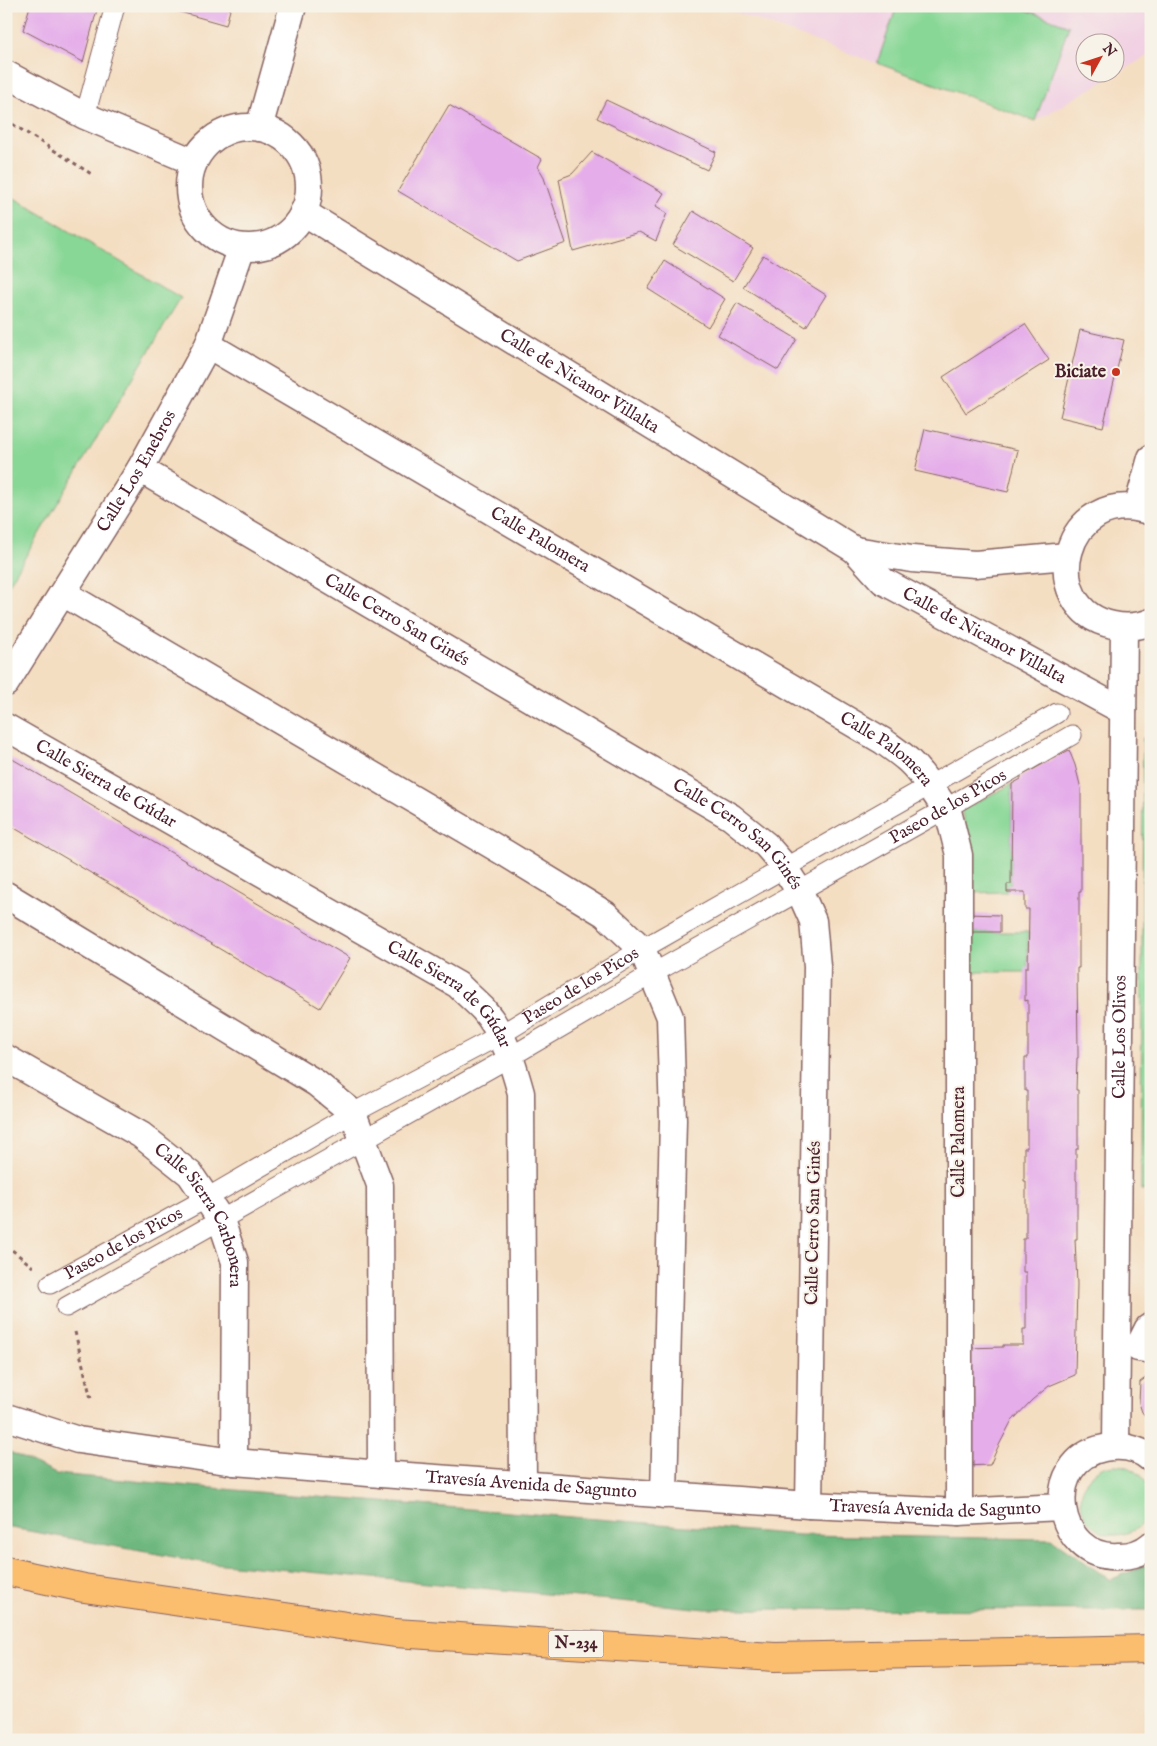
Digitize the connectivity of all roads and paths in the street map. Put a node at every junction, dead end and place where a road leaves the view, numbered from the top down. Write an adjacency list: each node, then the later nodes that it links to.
1 (115, 6): 4 (street)
2 (292, 6): 6 (street)
3 (6, 74): 4 (street)
4 (85, 116): 7 (street)
5 (6, 120): 8 (path)
6 (259, 128): 7 (street); 9 (street)
7 (194, 162): 10 (street)
8 (93, 175)
9 (303, 212): 10 (street); 15 (street, Calle de Nicanor Villalta)
10 (242, 246): 11 (street, Calle Los Enebros)
11 (208, 345): 13 (street, Calle Los Enebros); 25 (street, Calle Palomera)
12 (1151, 458): 14 (street)
13 (140, 470): 17 (street, Calle Los Enebros); 27 (street, Calle Cerro San Ginés)
14 (1144, 510): 16 (street)
15 (855, 550): 16 (street, Calle de Nicanor Villalta); 21 (street, Calle de Nicanor Villalta)
16 (1067, 556): 19 (street)
17 (63, 593): 20 (street, Calle Los Enebros); 30 (street)
18 (1151, 622): 19 (street)
19 (1124, 628): 21 (street, Calle Los Olivos)
20 (6, 683)
21 (1123, 711): 43 (street, Calle Los Olivos)
22 (1057, 713): 25 (street, Paseo de los Picos)
23 (6, 727): 32 (street, Calle Sierra de Gúdar)
24 (1072, 735): 26 (street, Paseo de los Picos)
25 (930, 786): 26 (street, Calle Palomera); 27 (street, Paseo de los Picos)
26 (945, 809): 28 (street, Paseo de los Picos); 51 (street, Calle Palomera)
27 (785, 869): 28 (street, Calle Cerro San Ginés); 30 (street, Paseo de los Picos)
28 (800, 892): 31 (street, Paseo de los Picos); 49 (street, Calle Cerro San Ginés)
29 (6, 895): 34 (street)
30 (642, 949): 31 (street); 32 (street, Paseo de los Picos)
31 (652, 974): 32 (street, Paseo de los Picos); 48 (street)
32 (505, 1046): 34 (street, Paseo de los Picos); 35 (street, Paseo de los Picos); 47 (street, Calle Sierra de Gúdar)
33 (6, 1058): 36 (street, Calle Sierra Carbonera)
34 (353, 1113): 35 (street); 36 (street, Paseo de los Picos)
35 (363, 1140): 37 (street, Paseo de los Picos); 46 (street)
36 (207, 1198): 37 (street, Calle Sierra Carbonera); 38 (street, Paseo de los Picos)
37 (221, 1220): 39 (street, Paseo de los Picos); 45 (street, Calle Sierra Carbonera)
38 (50, 1284)
39 (66, 1307)
40 (1151, 1326): 41 (street)
41 (1151, 1350)
42 (6, 1417): 45 (street, Travesía Avenida de Sagunto)
43 (1116, 1446): 44 (street); 50 (street)
44 (1151, 1459)
45 (234, 1462): 46 (street, Travesía Avenida de Sagunto)
46 (381, 1474): 47 (street, Travesía Avenida de Sagunto)
47 (523, 1484): 48 (street, Travesía Avenida de Sagunto)
48 (664, 1495): 49 (street, Travesía Avenida de Sagunto)
49 (810, 1505): 51 (street, Travesía Avenida de Sagunto)
50 (1062, 1507): 51 (street, Travesía Avenida de Sagunto); 52 (street)
51 (959, 1512)
52 (1151, 1545)
53 (6, 1571): 54 (highway, N-234)
54 (1151, 1649)

